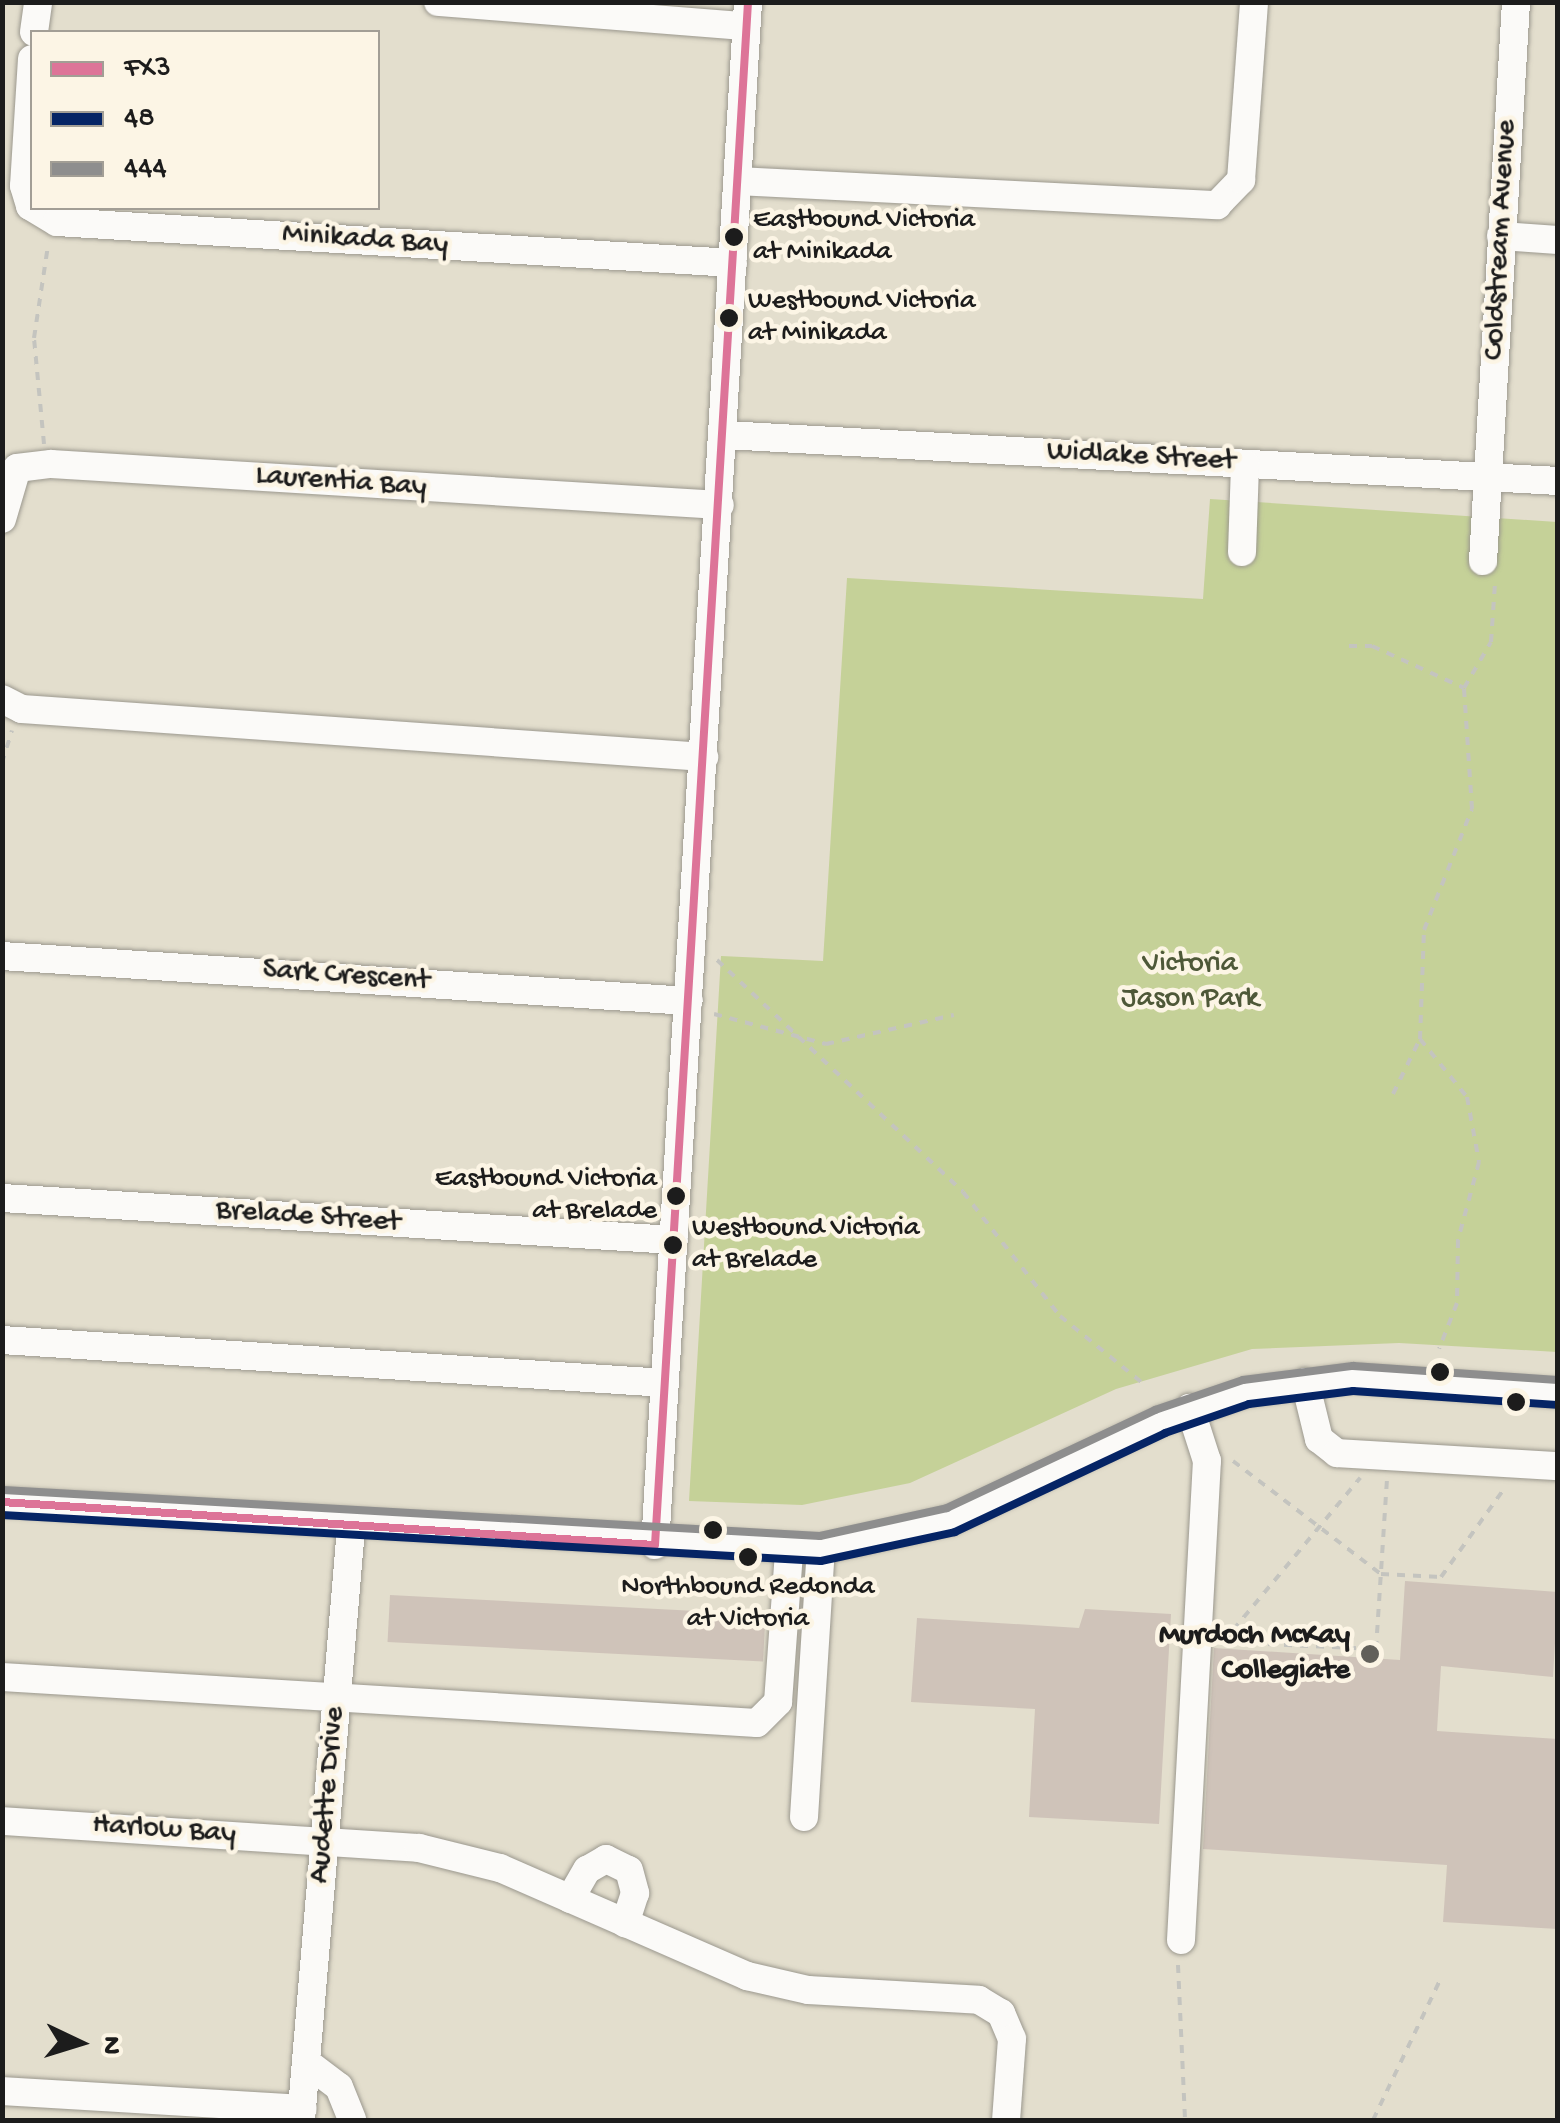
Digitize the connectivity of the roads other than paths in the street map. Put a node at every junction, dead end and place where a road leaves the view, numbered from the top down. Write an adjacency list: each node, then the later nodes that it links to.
1 (38, 2): 6 (street)
2 (438, 2): 5 (street)
3 (1254, 2): 8 (street)
4 (1516, 2): 11 (street, Coldstream Avenue)
5 (747, 14): 8 (street)
6 (34, 30)
7 (30, 92): 9 (street, Minikada Bay)
8 (738, 181): 13 (street)
9 (30, 206)
10 (37, 210): 13 (street, Minikada Bay)
11 (1502, 236): 12 (street); 16 (street, Coldstream Avenue)
12 (1558, 240)
13 (733, 264): 14 (street)
14 (725, 435): 15 (street, Widlake Street); 18 (street)
15 (1245, 464): 16 (street, Widlake Street); 20 (street)
16 (1488, 477): 17 (street, Widlake Street); 21 (street, Coldstream Avenue)
17 (1558, 482)
18 (720, 506): 19 (street, Laurentia Bay); 23 (street)
19 (2, 518)
20 (1242, 552)
21 (1489, 566)
22 (12, 704): 23 (street)
23 (704, 757): 25 (street)
24 (2, 956): 25 (street, Sark Crescent)
25 (702, 1008): 27 (street)
26 (2, 1198): 27 (street, Brelade Street)
27 (674, 1240): 29 (street)
28 (2, 1340): 29 (street)
29 (665, 1382): 36 (street)
30 (1305, 1382): 31 (street); 32 (street); 33 (street)
31 (1558, 1393)
32 (1190, 1408): 37 (street); 46 (street)
33 (1558, 1466)
34 (2, 1502): 35 (street)
35 (352, 1528): 36 (street); 40 (street, Audette Drive)
36 (655, 1545): 38 (street)
37 (822, 1549): 38 (street); 41 (street)
38 (789, 1552): 40 (street)
39 (2, 1677): 40 (street)
40 (338, 1698): 43 (street, Audette Drive)
41 (804, 1816)
42 (2, 1821): 43 (street, Harlow Bay)
43 (325, 1841): 44 (street, Harlow Bay); 47 (street, Audette Drive)
44 (570, 1899): 45 (street, Harlow Bay); 45 (street)
45 (625, 1923): 51 (street, Harlow Bay)
46 (1181, 1940)
47 (306, 2062): 49 (street, Audette Drive); 50 (street)
48 (2, 2091): 49 (street)
49 (302, 2115)
50 (352, 2120)
51 (1006, 2120)

